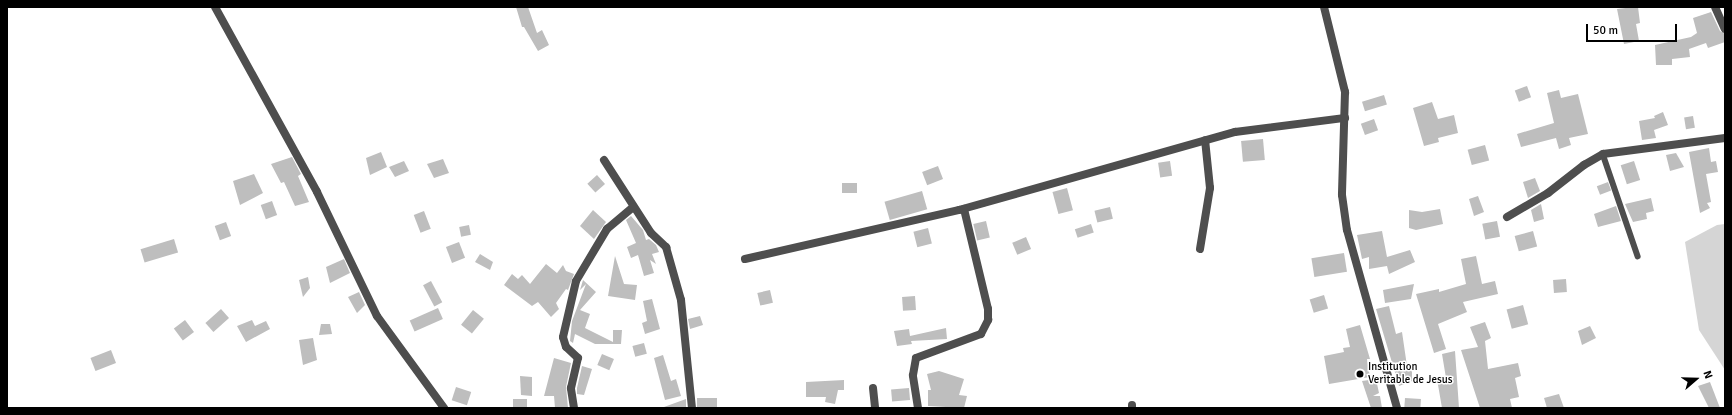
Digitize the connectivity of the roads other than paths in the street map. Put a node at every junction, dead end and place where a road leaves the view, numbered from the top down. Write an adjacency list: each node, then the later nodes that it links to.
1 (215, 7): 17 (street)
2 (1324, 7): 5 (street)
3 (1715, 7): 4 (street)
4 (1725, 29)
5 (1345, 118): 7 (street); 22 (street)
6 (1725, 138): 8 (street)
7 (1205, 140): 11 (street); 13 (street)
8 (1603, 154): 12 (street); 14 (lane)
9 (604, 160): 10 (street)
10 (633, 207): 18 (street); 19 (street)
11 (964, 209): 15 (street); 21 (street)
12 (1507, 217)
13 (1200, 249)
14 (1638, 256)
15 (745, 259)
16 (873, 388): 20 (street)
17 (444, 408)
18 (574, 408)
19 (692, 408)
20 (875, 408)
21 (918, 408)
22 (1397, 408)

